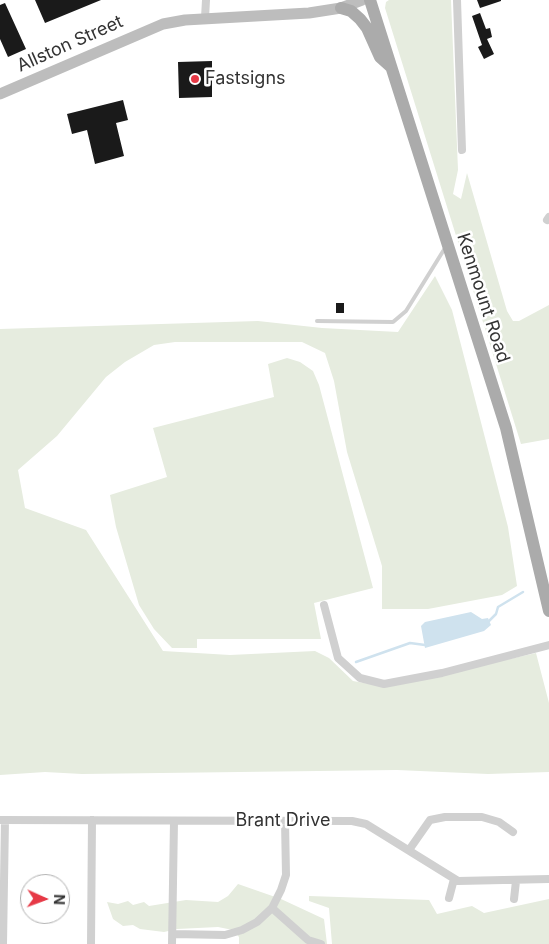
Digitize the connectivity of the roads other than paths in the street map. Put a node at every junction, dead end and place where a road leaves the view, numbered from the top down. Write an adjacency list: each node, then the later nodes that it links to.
1 (206, 0): 6 (street)
2 (362, 0): 5 (street, Allston Street)
3 (370, 0): 7 (main road, Kenmount Road)
4 (457, 0): 9 (street)
5 (340, 8): 6 (street, Allston Street); 7 (main road)
6 (206, 18): 8 (street, Allston Street)
7 (392, 68): 10 (main road, Kenmount Road)
8 (0, 94)
9 (462, 150)
10 (448, 244): 11 (lane); 13 (main road, Kenmount Road)
11 (317, 321)
12 (324, 605): 14 (street)
13 (549, 611)
14 (549, 645)
15 (2, 820): 16 (street, Brant Drive); 28 (street)
16 (92, 820): 17 (street, Brant Drive); 29 (street)
17 (174, 821): 18 (street, Brant Drive); 27 (street)
18 (285, 821): 20 (street, Brant Drive); 26 (street)
19 (513, 832): 20 (street)
20 (409, 850): 21 (street, Brant Drive)
21 (454, 879): 23 (street); 24 (street)
22 (549, 879): 23 (street)
23 (516, 881): 25 (street)
24 (449, 898)
25 (514, 899)
26 (272, 908): 27 (street); 31 (street)
27 (173, 934): 30 (street)
28 (3, 944)
29 (91, 944)
30 (172, 944)
31 (320, 944)

